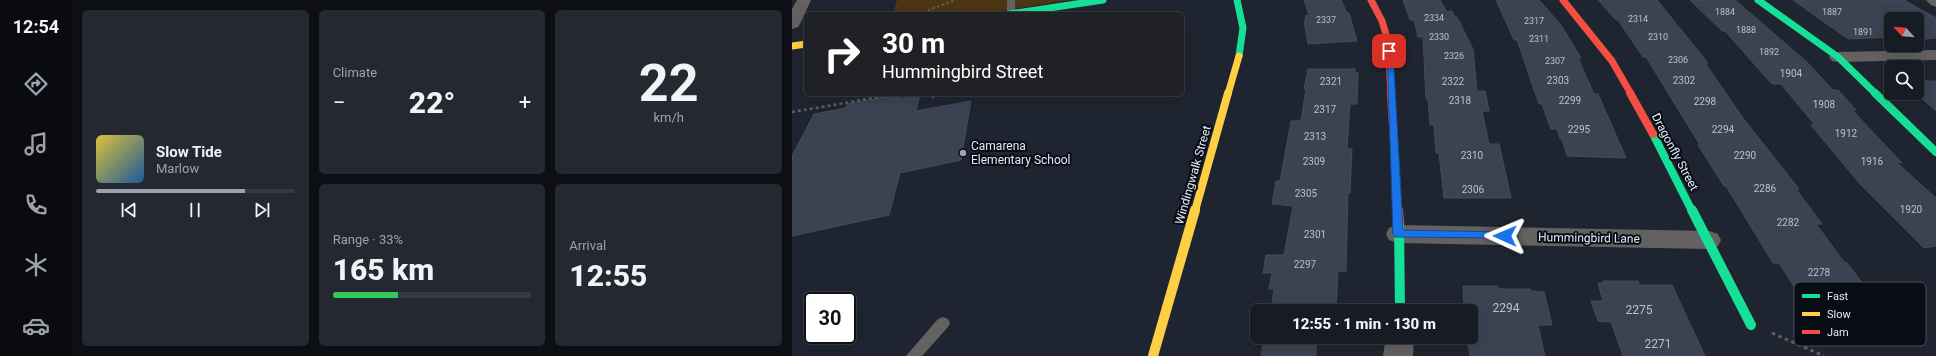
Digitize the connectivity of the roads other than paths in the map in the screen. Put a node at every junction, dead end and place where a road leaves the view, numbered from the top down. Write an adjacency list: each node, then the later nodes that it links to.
1 (1011, 0): 10 (lane)
2 (1102, 0): 11 (street)
3 (1237, 0): 25 (street, Windingwalk Street)
4 (1371, 0): 18 (street)
5 (1563, 0): 19 (street, Dragonfly Street)
6 (1758, 0): 16 (street)
7 (1933, 0): 9 (street)
8 (804, 1): 12 (street)
9 (1936, 2)
10 (1010, 12)
11 (1023, 12)
12 (792, 24)
13 (804, 44): 14 (street)
14 (792, 46)
15 (1936, 55): 16 (street)
16 (1838, 58): 17 (street)
17 (1936, 152)
18 (1398, 234): 19 (street, Hummingbird Lane); 20 (street)
19 (1709, 240): 22 (street, Dragonfly Street)
20 (1400, 304)
21 (943, 323): 24 (lane)
22 (1751, 325)
23 (1399, 344): 26 (street)
24 (913, 356)
25 (1153, 356)
26 (1398, 356)

